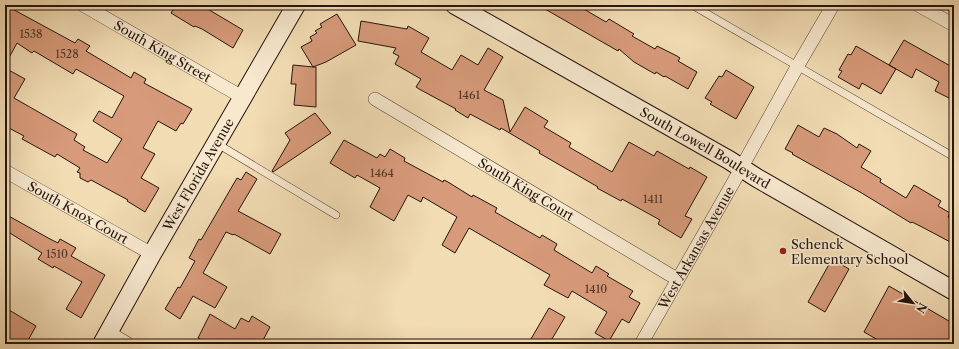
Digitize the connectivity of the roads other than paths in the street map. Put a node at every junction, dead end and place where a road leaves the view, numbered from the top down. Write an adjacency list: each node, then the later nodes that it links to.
1 (83, 5): 9 (street, South King Street)
2 (296, 5): 9 (street, West Florida Avenue)
3 (455, 5): 13 (street, South Lowell Boulevard)
4 (692, 5): 8 (lane)
5 (833, 5): 8 (street, West Arkansas Avenue)
6 (918, 5): 7 (street)
7 (954, 25)
8 (797, 67): 12 (lane); 13 (street, West Arkansas Avenue)
9 (242, 98): 11 (street, West Florida Avenue)
10 (375, 99): 17 (street, South King Court)
11 (216, 143): 15 (lane); 16 (street, West Florida Avenue)
12 (954, 156)
13 (741, 168): 17 (street, West Arkansas Avenue); 18 (street, South Lowell Boulevard)
14 (5, 171): 16 (street, South Knox Court)
15 (336, 215)
16 (152, 254): 19 (street, West Florida Avenue)
17 (677, 279): 21 (street, West Arkansas Avenue)
18 (954, 291)
19 (105, 338): 20 (street)
20 (128, 344)
21 (640, 344)

